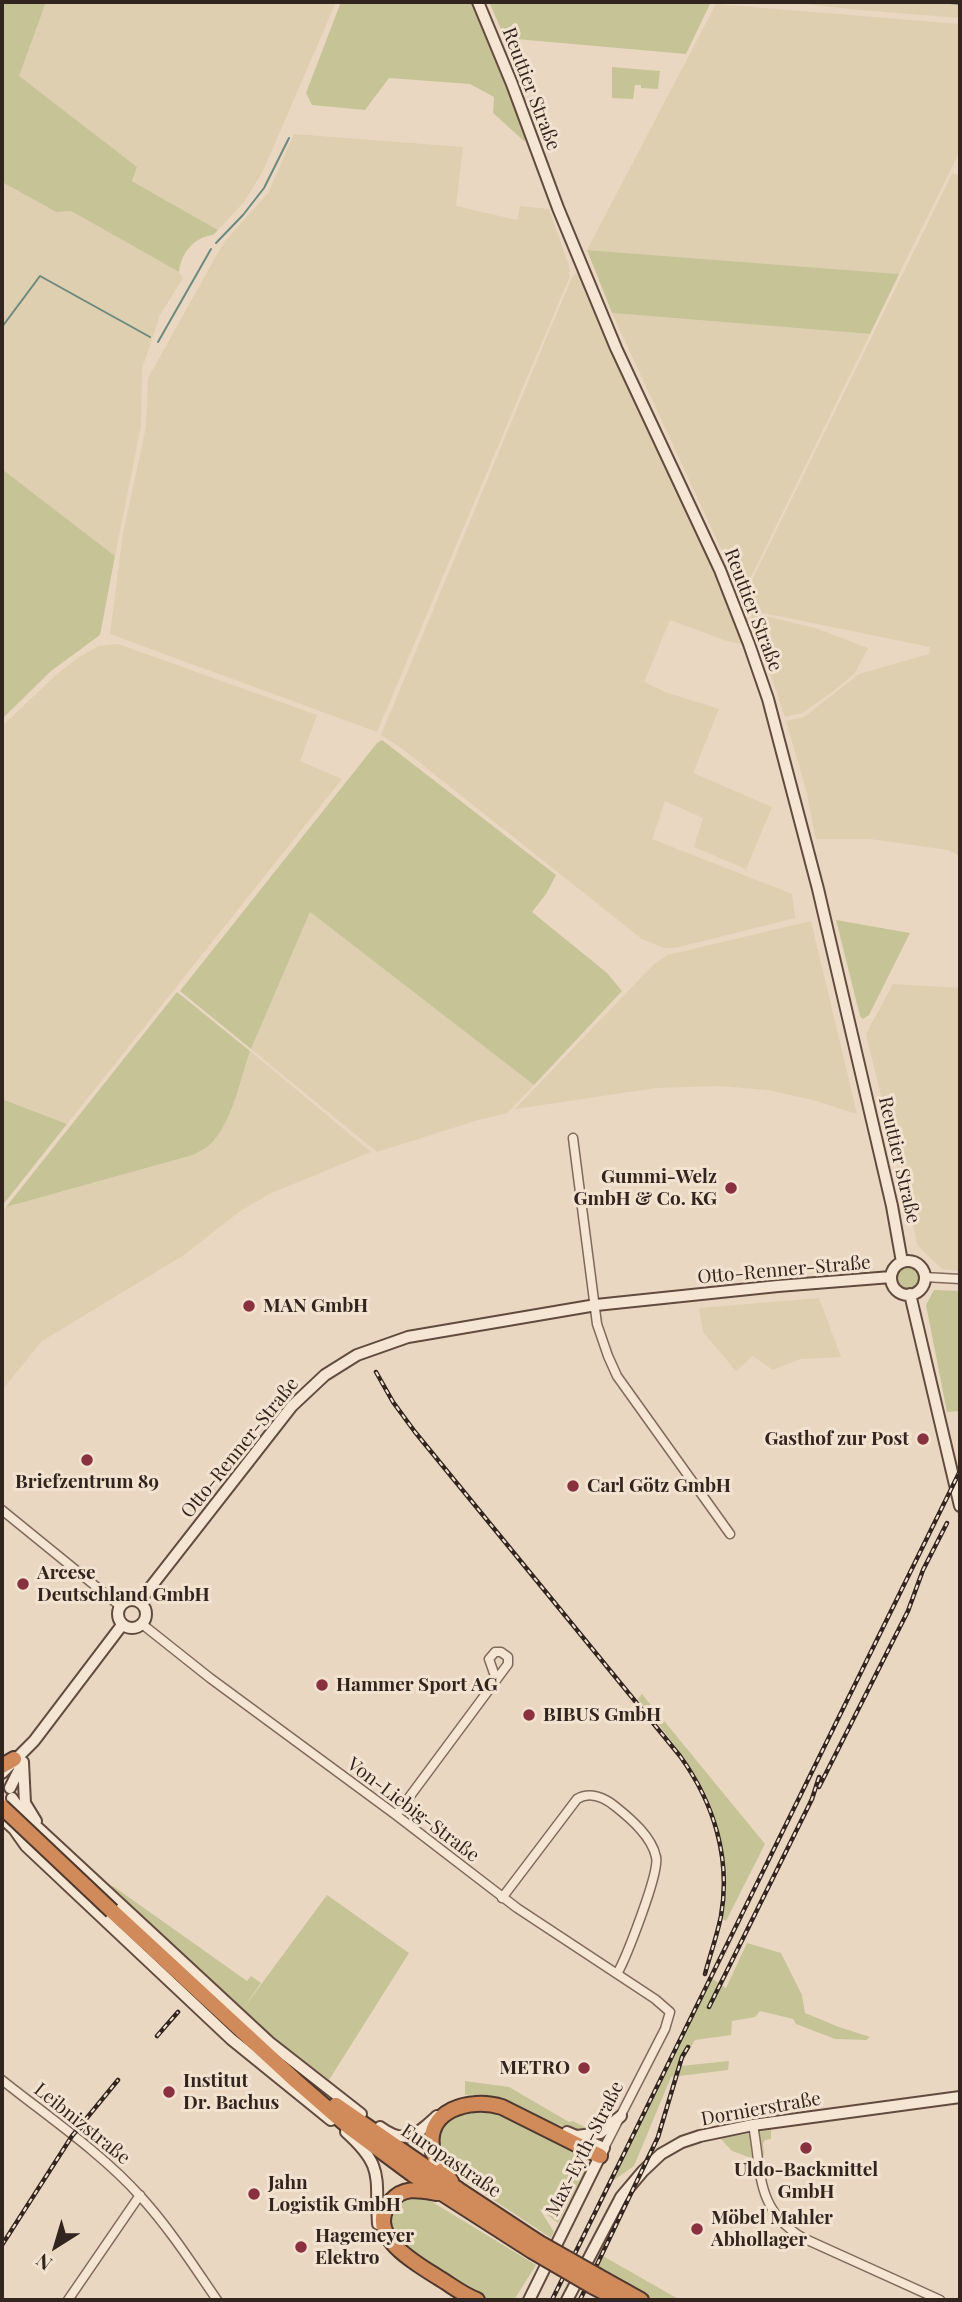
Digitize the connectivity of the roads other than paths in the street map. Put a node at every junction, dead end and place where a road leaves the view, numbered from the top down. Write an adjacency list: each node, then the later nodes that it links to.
1 (478, 2): 3 (street, Reuttier Straße)
2 (573, 1138): 8 (street)
3 (902, 1262): 4 (street); 5 (street)
4 (891, 1277): 7 (street); 8 (street, Otto-Renner-Straße)
5 (924, 1277): 6 (street); 7 (street)
6 (960, 1279)
7 (911, 1294): 9 (street)
8 (596, 1306): 11 (street); 12 (street, Otto-Renner-Straße)
9 (960, 1506)
10 (2, 1510): 13 (street)
11 (730, 1534)
12 (139, 1602): 13 (street); 14 (street)
13 (120, 1606): 15 (street)
14 (142, 1624): 15 (street); 20 (street, Von-Liebig-Straße)
15 (122, 1625): 17 (street)
16 (496, 1679): 20 (street)
17 (13, 1762): 18 (street); 19 (street); 23 (street)
18 (2, 1773)
19 (5, 1797): 23 (street); 28 (highway, Europastraße, bridge)
20 (396, 1815): 25 (street, Von-Liebig-Straße)
21 (2, 1818): 24 (street)
22 (2, 1827): 24 (street)
23 (41, 1829): 31 (street)
24 (26, 1846): 33 (street)
25 (502, 1898): 26 (street, Von-Liebig-Straße); 26 (street)
26 (617, 1974): 27 (street, Von-Liebig-Straße)
27 (670, 2012): 32 (street, Max-Eyth-Straße)
28 (250, 2037): 36 (highway, Europastraße); 38 (highway, Europastraße)
29 (2, 2080): 41 (street, Leibnizstraße)
30 (960, 2097): 34 (street, Dornierstraße)
31 (354, 2109): 35 (street); 36 (highway)
32 (621, 2116): 35 (street); 37 (street, Max-Eyth-Straße)
33 (338, 2125): 38 (highway); 46 (street)
34 (753, 2125): 49 (street, Dornierstraße); 52 (street)
35 (575, 2136): 37 (street)
36 (404, 2152): 39 (highway, Europastraße)
37 (602, 2152): 39 (highway); 48 (street, Max-Eyth-Straße)
38 (387, 2157): 40 (highway, Europastraße)
39 (458, 2190): 42 (highway, Europastraße)
40 (443, 2194): 42 (highway, Europastraße); 47 (highway)
41 (140, 2195): 44 (street); 45 (street, Leibnizstraße)
42 (535, 2246): 43 (highway, Europastraße, bridge)
43 (595, 2281): 50 (highway, Europastraße); 51 (highway, Europastraße)
44 (68, 2300)
45 (217, 2300)
46 (464, 2300)
47 (477, 2300)
48 (529, 2300)
49 (567, 2300)
50 (619, 2300)
51 (642, 2300)
52 (940, 2300)

